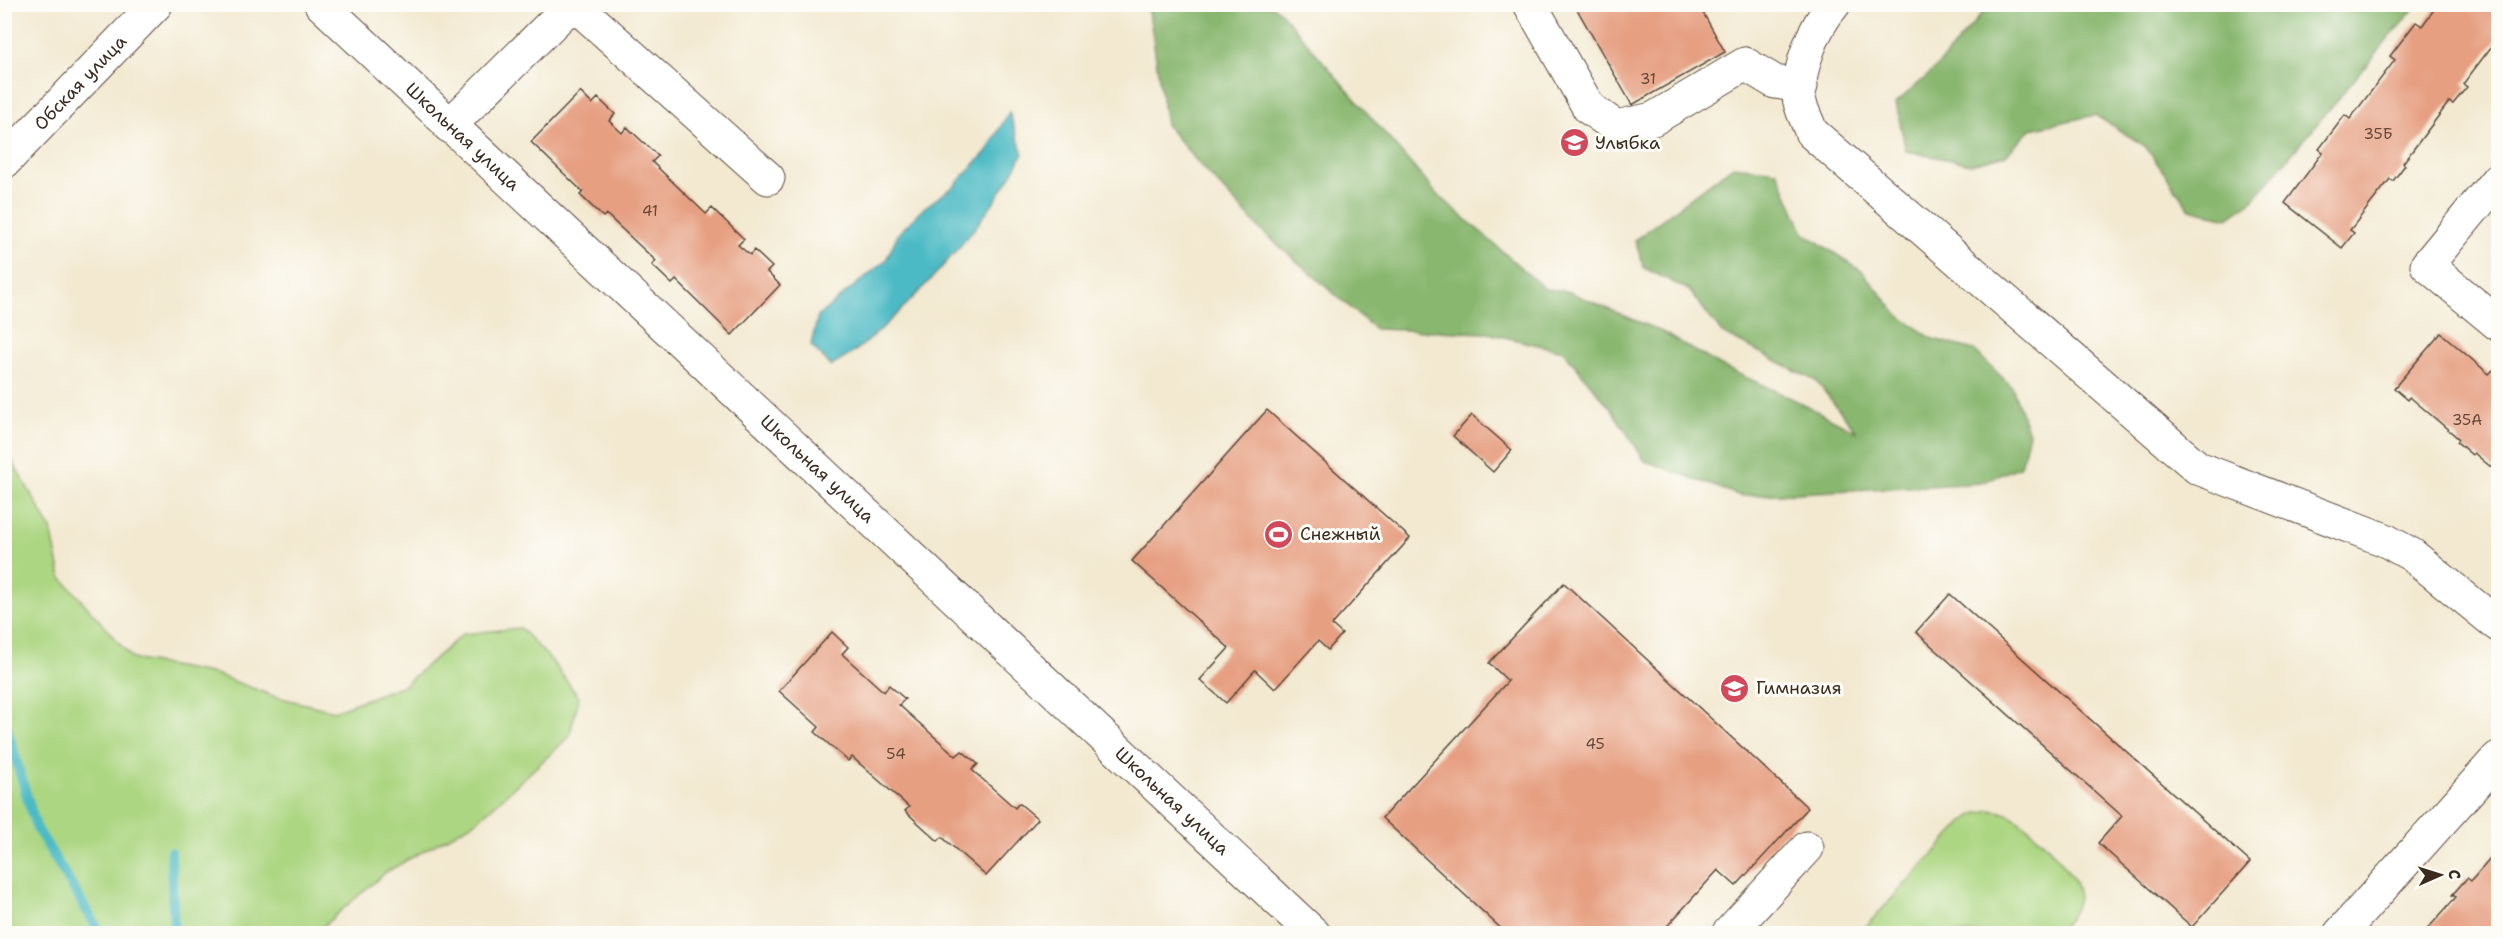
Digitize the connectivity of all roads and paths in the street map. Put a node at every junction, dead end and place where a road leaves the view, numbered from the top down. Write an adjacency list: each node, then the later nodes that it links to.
1 (156, 4): 8 (street, Обская улица)
2 (321, 4): 7 (street, Школьная улица)
3 (573, 4): 7 (street); 9 (street)
4 (1530, 4): 6 (street)
5 (1834, 4): 6 (street)
6 (1801, 86): 12 (street)
7 (449, 126): 15 (street, Школьная улица)
8 (4, 162)
9 (768, 178)
10 (2499, 179): 11 (street)
11 (2499, 324)
12 (2499, 625)
13 (2499, 758): 17 (street)
14 (1807, 848): 16 (street)
15 (1314, 933)
16 (1728, 933)
17 (2340, 933)

